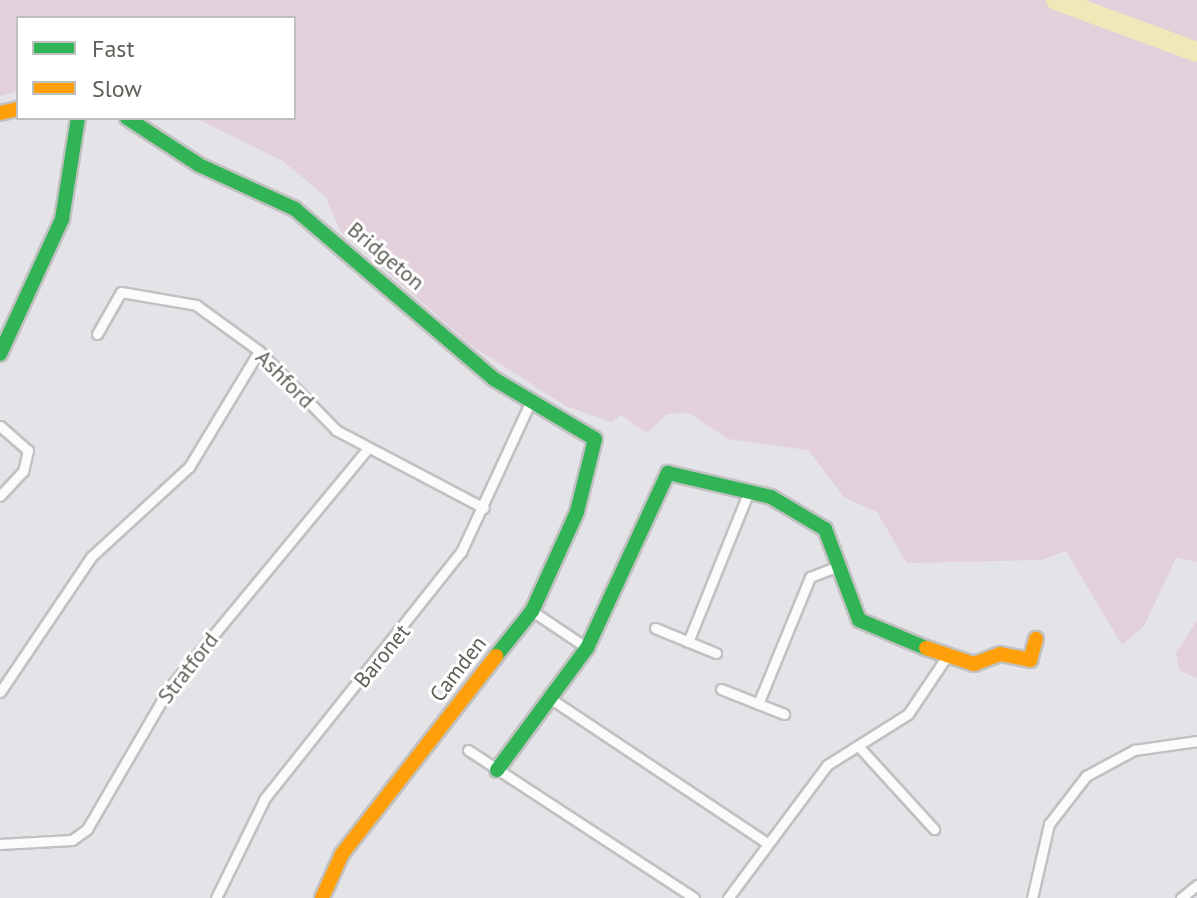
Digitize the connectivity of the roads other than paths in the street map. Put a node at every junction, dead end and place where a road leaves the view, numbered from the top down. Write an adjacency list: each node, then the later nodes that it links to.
1 (78, 120): 4 (street)
2 (130, 120): 6 (street, Bridgeton)
3 (97, 334): 5 (street, Ashford)
4 (2, 346)
5 (259, 351): 9 (street, Ashford); 22 (street)
6 (530, 403): 8 (street, Bridgeton); 12 (street, Baronet)
7 (0, 426): 11 (street)
8 (597, 450): 14 (street, Camden)
9 (366, 451): 12 (street, Ashford); 32 (street, Stratford)
10 (749, 491): 13 (street); 17 (street); 18 (street)
11 (0, 496)
12 (484, 508): 34 (street, Baronet)
13 (841, 565): 20 (street); 24 (street)
14 (532, 611): 18 (street); 35 (street, Camden)
15 (655, 628): 17 (street)
16 (1036, 639): 20 (street)
17 (688, 642): 19 (street)
18 (587, 648): 23 (street)
19 (716, 653)
20 (947, 656): 27 (street)
21 (721, 689): 24 (street)
22 (0, 692)
23 (551, 699): 29 (street); 31 (street)
24 (758, 704): 25 (street)
25 (784, 714)
26 (1197, 741): 38 (street)
27 (860, 748): 30 (street); 31 (street)
28 (468, 750): 29 (street)
29 (497, 770): 36 (street)
30 (934, 829)
31 (764, 841): 37 (street)
32 (0, 844)
33 (1193, 887): 39 (street)
34 (216, 898)
35 (322, 898)
36 (694, 898)
37 (728, 898)
38 (1032, 898)
39 (1181, 898)

